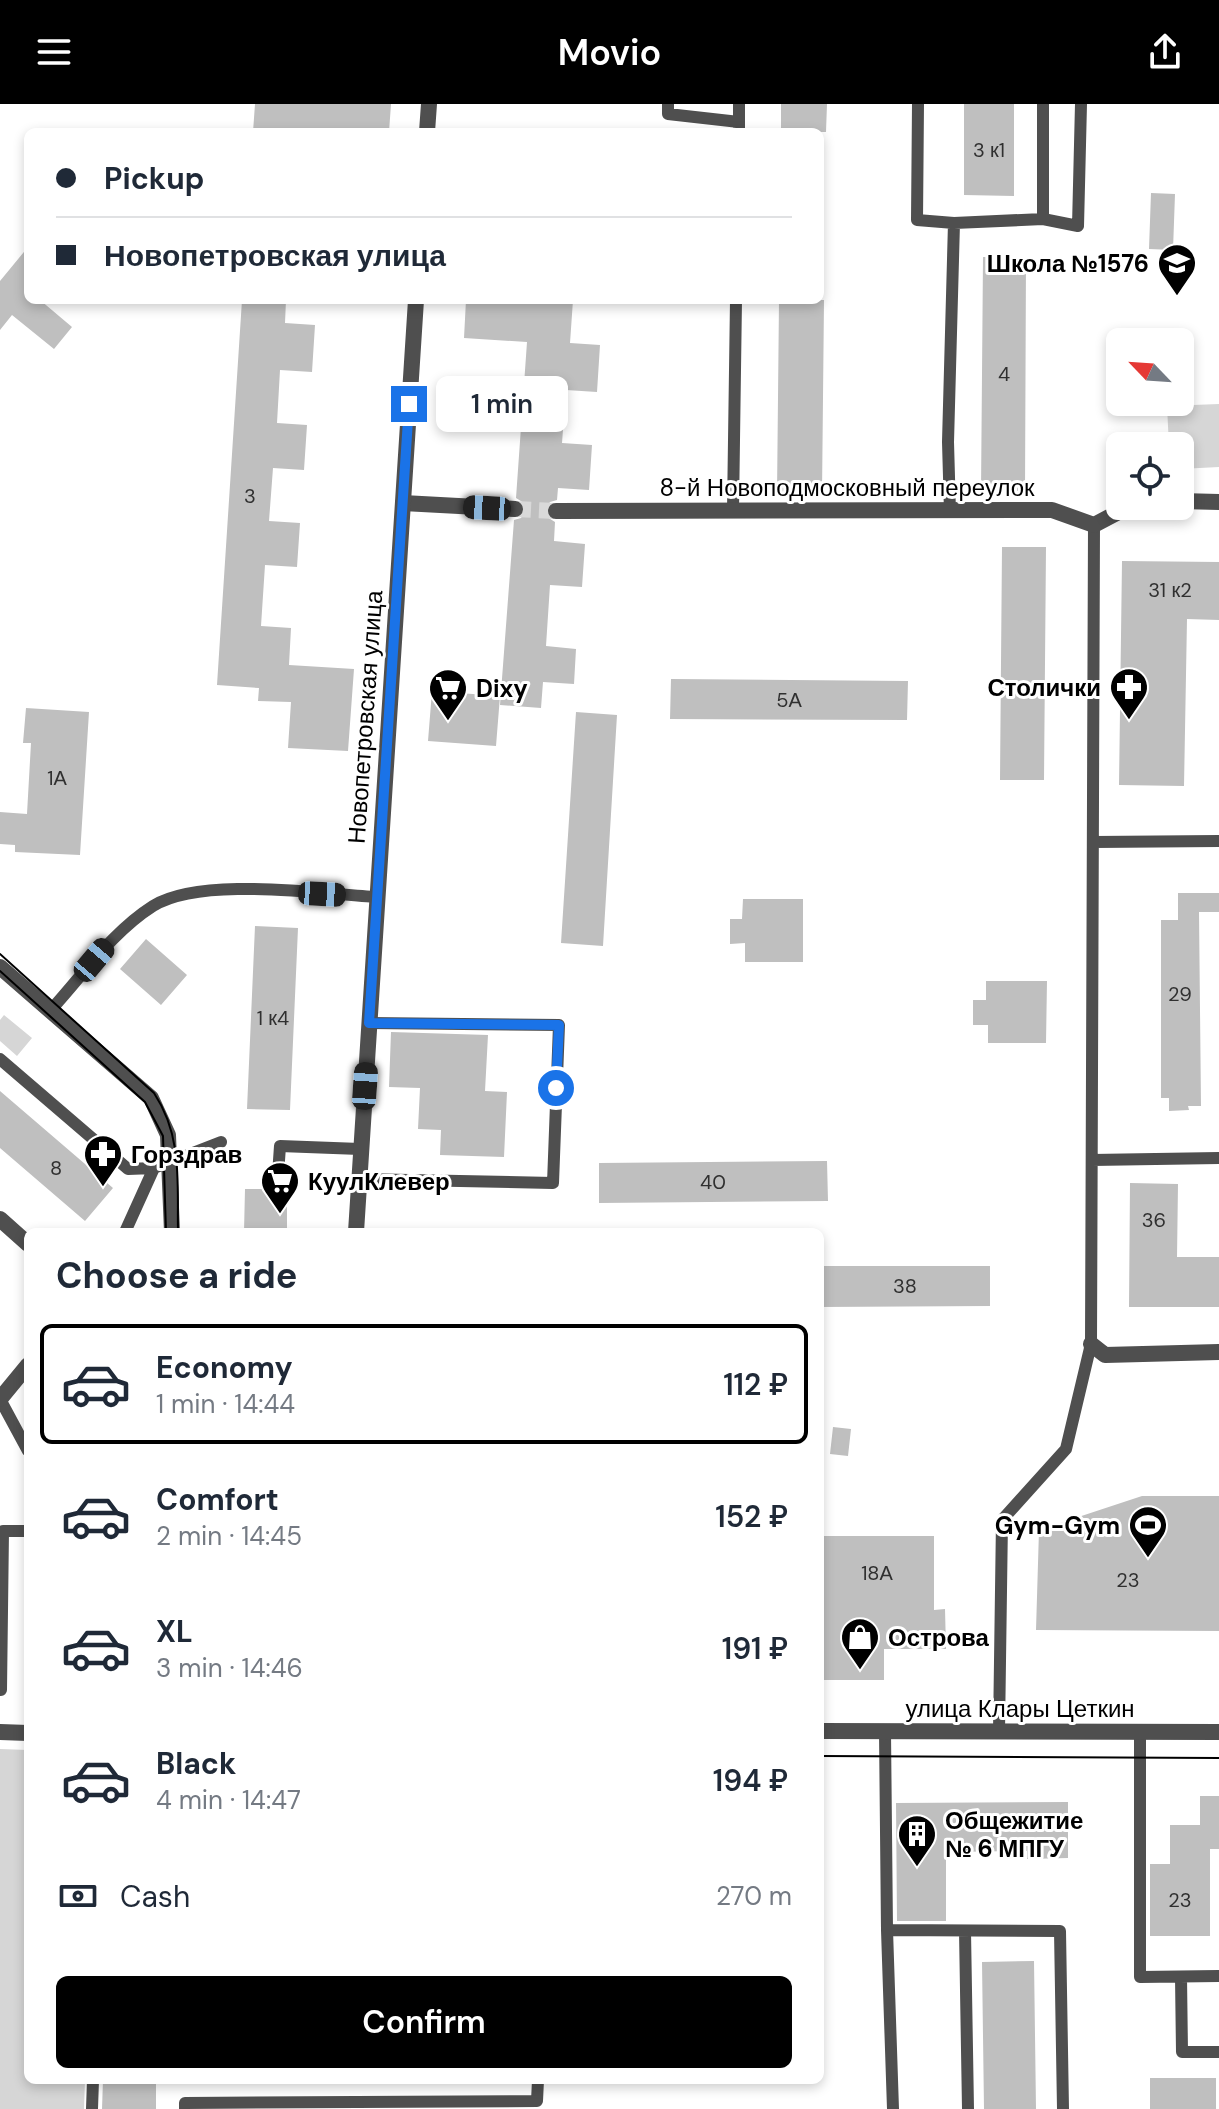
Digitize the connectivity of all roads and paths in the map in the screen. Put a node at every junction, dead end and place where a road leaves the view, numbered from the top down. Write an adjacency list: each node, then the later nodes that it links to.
1 (429, 104): 8 (street)
2 (668, 104): 7 (lane)
3 (739, 104): 7 (lane)
4 (918, 104): 10 (lane)
5 (1043, 104): 9 (lane)
6 (1081, 104): 9 (lane)
7 (739, 127)
8 (427, 128)
9 (1043, 219): 10 (lane)
10 (954, 223): 19 (lane)
11 (416, 304): 15 (street, Новопетровская улица)
12 (736, 304): 17 (lane)
13 (1194, 501): 14 (street)
14 (1219, 502)
15 (403, 503): 16 (street); 24 (street, Новопетровская улица)
16 (515, 509)
17 (733, 510): 18 (street, 8-й Новоподмосковный переулок); 19 (street, 8-й Новоподмосковный переулок)
18 (556, 511)
19 (950, 512): 21 (street, 8-й Новоподмосковный переулок)
20 (1106, 519): 21 (street)
21 (1094, 525): 23 (lane)
22 (1219, 841): 23 (lane)
23 (1094, 842): 32 (lane)
24 (377, 897): 26 (lane); 27 (street, Новопетровская улица)
25 (0, 967): 26 (street)
26 (50, 1011): 33 (street)
27 (369, 1023): 30 (street, Новопетровская улица); 35 (lane)
28 (0, 1059): 33 (lane)
29 (221, 1142): 33 (lane)
30 (360, 1149): 34 (lane); 35 (street, Новопетровская улица)
31 (1219, 1158): 32 (lane)
32 (1092, 1160): 41 (lane)
33 (162, 1165): 37 (lane); 38 (street)
34 (278, 1175)
35 (359, 1179): 39 (street, Новопетровская улица)
36 (0, 1219): 40 (street)
37 (127, 1228)
38 (171, 1228)
39 (356, 1228)
40 (24, 1240)
41 (1091, 1344): 42 (street); 51 (lane)
42 (1219, 1352)
43 (24, 1370): 44 (street)
44 (0, 1399): 45 (lane)
45 (24, 1444)
46 (24, 1531): 47 (lane)
47 (1, 1690)
48 (824, 1731): 50 (street, улица Клары Цеткин)
49 (0, 1732): 53 (street)
50 (885, 1732): 51 (street, улица Клары Цеткин); 55 (lane)
51 (999, 1732): 54 (street, улица Клары Цеткин)
52 (1219, 1732): 54 (street, улица Клары Цеткин)
53 (24, 1733)
54 (1140, 1733): 58 (lane)
55 (887, 1930): 56 (lane); 64 (lane)
56 (965, 1931): 65 (lane); 66 (lane)
57 (1219, 1976): 58 (lane)
58 (1181, 1977): 59 (lane)
59 (1219, 2052)
60 (93, 2084): 62 (lane)
61 (538, 2084): 63 (lane)
62 (92, 2109)
63 (185, 2109)
64 (893, 2109)
65 (968, 2109)
66 (1063, 2109)

